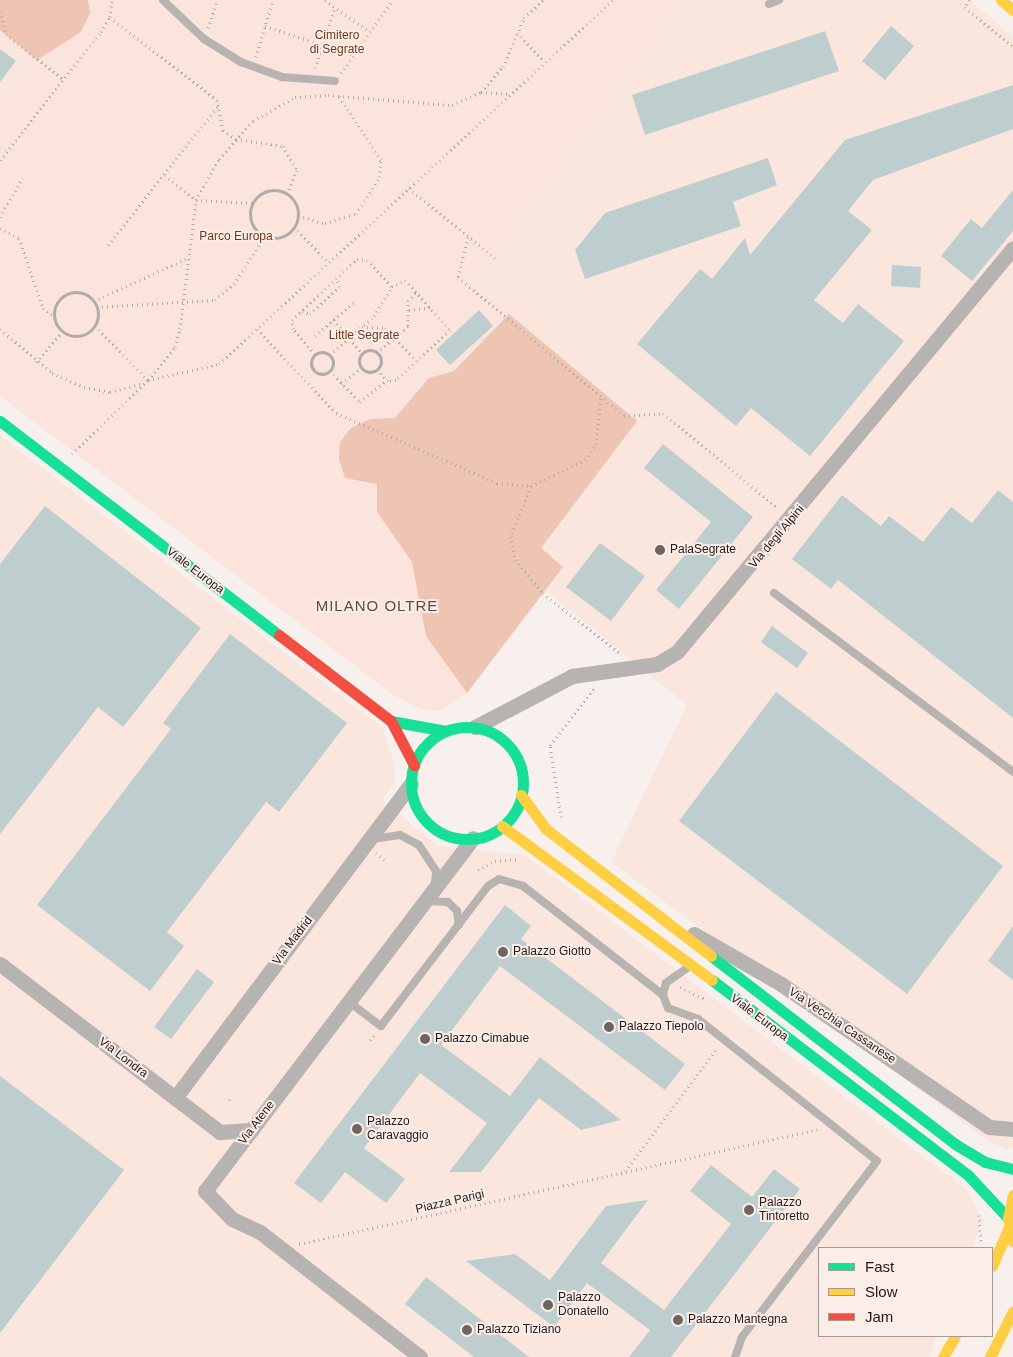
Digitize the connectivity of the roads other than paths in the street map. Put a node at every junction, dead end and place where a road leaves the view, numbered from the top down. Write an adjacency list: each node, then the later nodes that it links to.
1 (163, 0): 6 (lane)
2 (779, 0): 4 (lane)
3 (1001, 0): 5 (street)
4 (769, 4)
5 (1013, 10)
6 (335, 81)
7 (1013, 248): 11 (street, Via degli Alpini)
8 (0, 421): 10 (street, Viale Europa)
9 (774, 594): 14 (lane)
10 (391, 721): 12 (street, Viale Europa); 13 (street, Viale Europa)
11 (475, 727): 12 (street, Viale Europa); 16 (street)
12 (446, 731): 13 (street, Viale Europa)
13 (414, 764): 15 (street, Viale Europa)
14 (1013, 772)
15 (411, 784): 18 (street, Viale Europa); 19 (street, Via Madrid)
16 (521, 795): 17 (street); 22 (street, Viale Europa)
17 (502, 826): 18 (street, Viale Europa); 25 (street, Viale Europa)
18 (473, 838): 20 (street, Via Atene)
19 (368, 841): 20 (lane); 28 (street, Via Madrid)
20 (435, 888): 21 (street, Via Atene)
21 (425, 902): 23 (lane); 27 (street, Via Atene)
22 (668, 922): 29 (street, Via Vecchia Cassanese); 33 (street, Viale Europa)
23 (458, 925): 26 (lane); 27 (lane)
24 (0, 964): 28 (street, Via Londra)
25 (690, 966): 26 (lane); 35 (street, Viale Europa)
26 (663, 995): 42 (lane)
27 (349, 1002): 30 (street, Via Atene)
28 (175, 1098): 31 (street, Via Londra)
29 (1013, 1128)
30 (252, 1130): 31 (street); 32 (street, Via Atene)
31 (220, 1132): 32 (street)
32 (227, 1162): 41 (street, Via Atene)
33 (1013, 1169)
34 (1013, 1195): 35 (street)
35 (1009, 1223): 36 (street); 37 (street)
36 (1013, 1241)
37 (993, 1263)
38 (1013, 1311): 45 (street)
39 (954, 1337): 43 (street)
40 (960, 1337): 44 (street)
41 (420, 1357)
42 (735, 1357)
43 (943, 1357)
44 (951, 1357)
45 (990, 1357)

